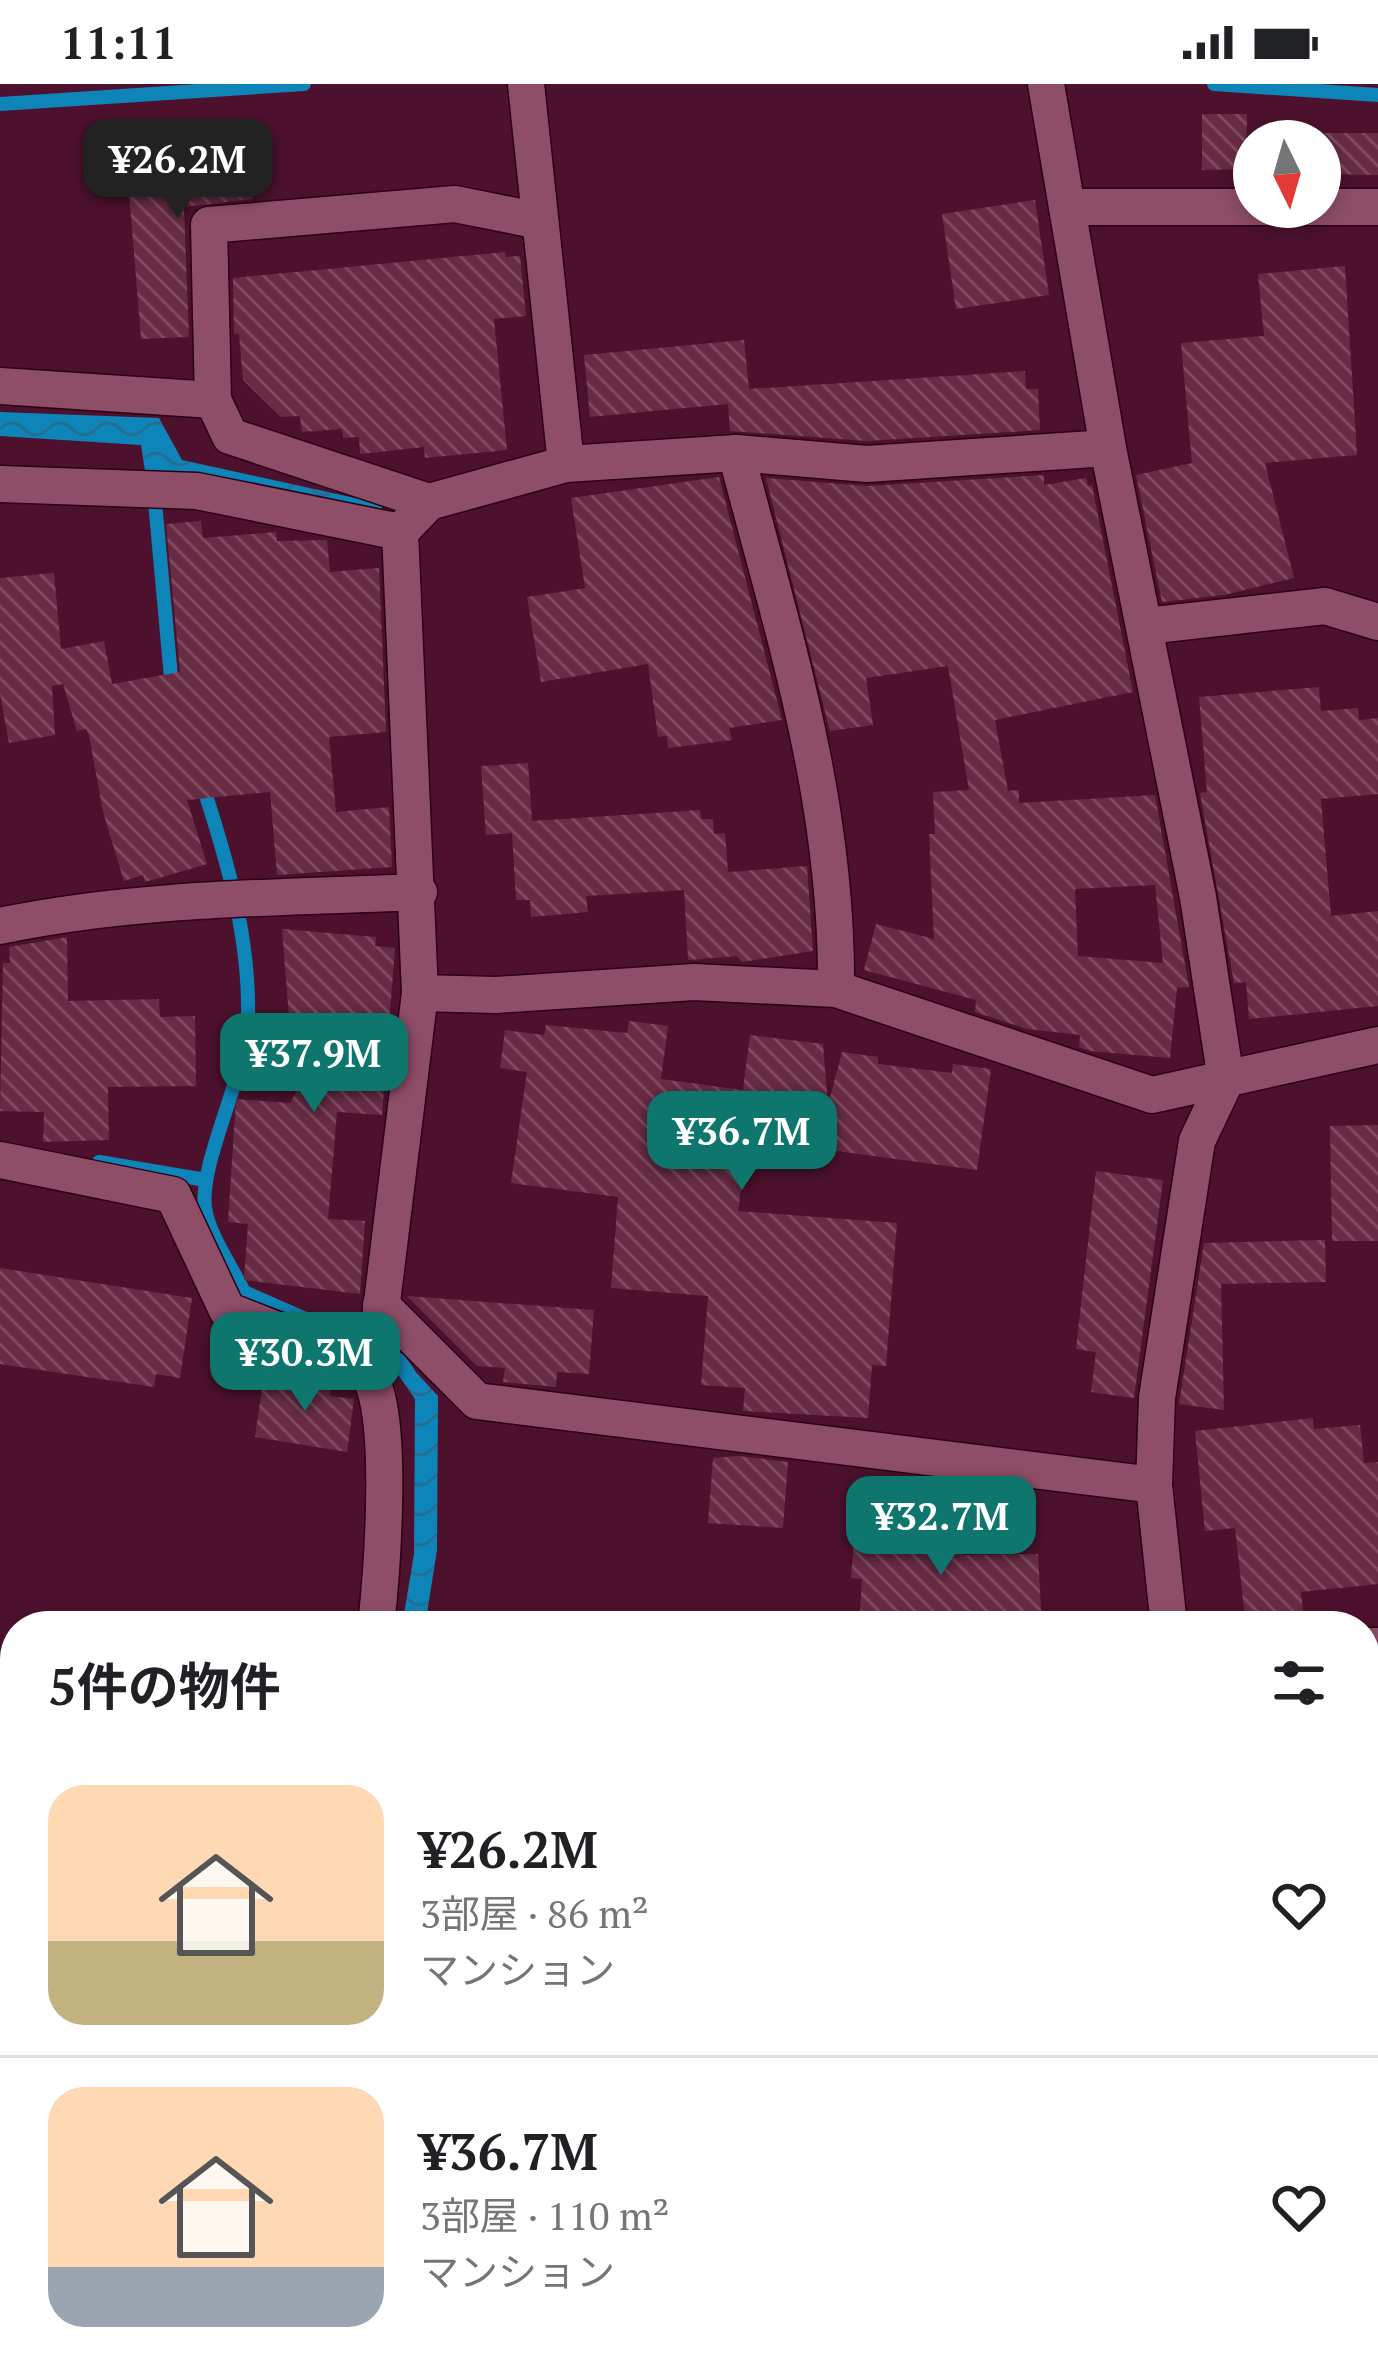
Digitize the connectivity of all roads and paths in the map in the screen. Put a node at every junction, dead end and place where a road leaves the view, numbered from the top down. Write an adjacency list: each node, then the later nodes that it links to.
1 (526, 84): 5 (street)
2 (1046, 84): 3 (street)
3 (1069, 207): 4 (street); 8 (street)
4 (1378, 207)
5 (540, 221): 7 (street); 10 (street)
6 (0, 386): 7 (street)
7 (213, 400): 12 (street)
8 (1108, 448): 9 (street); 15 (street)
9 (736, 453): 10 (street); 18 (street)
10 (566, 464): 12 (street)
11 (0, 484): 13 (street)
12 (429, 502): 13 (street)
13 (400, 532): 16 (street)
14 (1378, 622): 15 (street)
15 (1146, 626): 21 (street)
16 (419, 892): 17 (street); 19 (street)
17 (0, 926)
18 (836, 989): 19 (street); 21 (street)
19 (420, 993): 23 (street)
20 (1378, 1045): 21 (street)
21 (1226, 1080): 24 (street)
22 (0, 1160): 23 (street)
23 (373, 1343): 24 (street); 25 (street)
24 (1154, 1485): 26 (street)
25 (378, 1611)
26 (1167, 1611)

